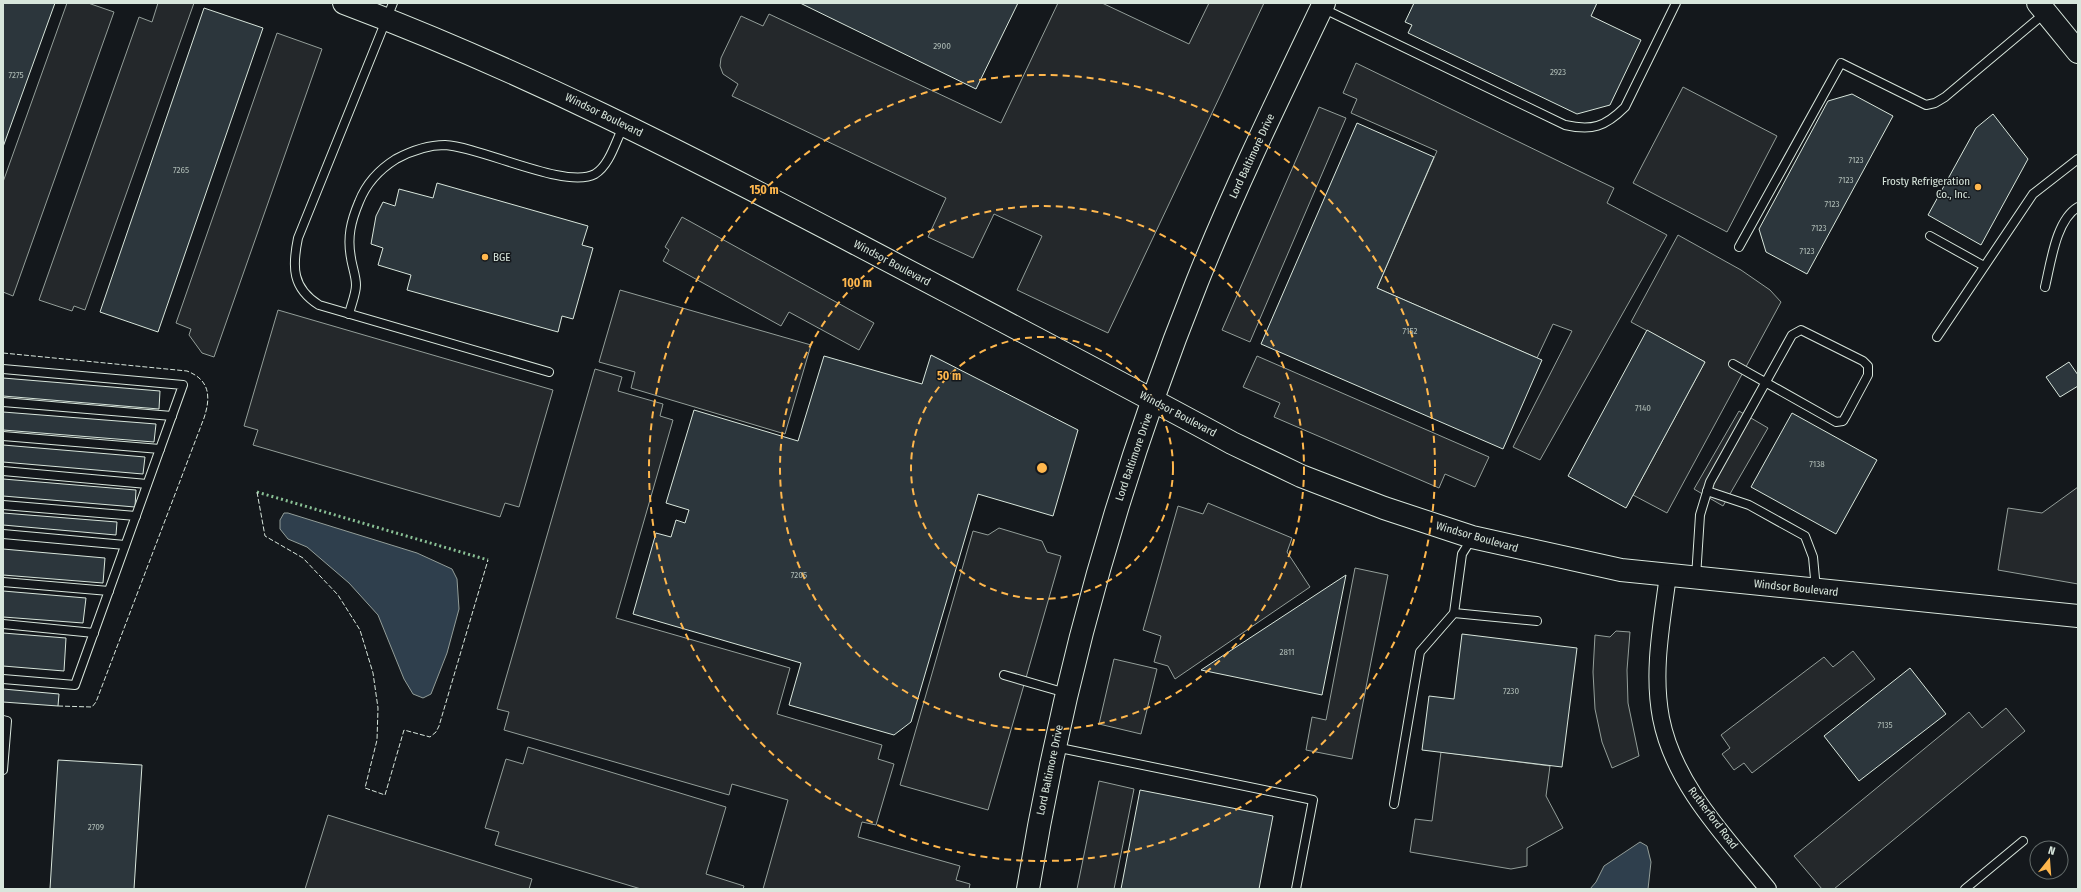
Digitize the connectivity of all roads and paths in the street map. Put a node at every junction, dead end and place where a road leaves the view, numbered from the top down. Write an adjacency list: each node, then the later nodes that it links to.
1 (344, 3): 5 (main road, Windsor Boulevard)
2 (1676, 3): 3 (lane)
3 (1323, 6): 20 (main road, Lord Baltimore Drive)
4 (2042, 8): 6 (main road); 11 (lane)
5 (389, 11): 7 (main road, Windsor Boulevard); 14 (lane)
6 (2078, 52)
7 (624, 124): 14 (lane); 20 (main road, Windsor Boulevard)
8 (2078, 159): 12 (lane)
9 (2078, 207): 13 (lane)
10 (1930, 236): 12 (lane)
11 (1739, 247)
12 (1984, 266): 15 (lane)
13 (2045, 287)
14 (349, 314): 18 (lane)
15 (1936, 338)
16 (1732, 364): 19 (lane)
17 (3, 369): 22 (lane)
18 (549, 372)
19 (1765, 382): 19 (lane); 27 (lane)
20 (1153, 400): 31 (main road, Windsor Boulevard); 45 (main road, Lord Baltimore Drive)
21 (3, 402): 22 (lane)
22 (172, 416): 24 (lane)
23 (3, 436): 24 (lane)
24 (160, 449): 26 (lane)
25 (3, 471): 26 (lane)
26 (147, 484): 29 (lane)
27 (1707, 491): 34 (lane); 36 (lane)
28 (3, 505): 29 (lane)
29 (136, 516): 32 (lane)
30 (3, 534): 32 (lane)
31 (1472, 537): 33 (main road, Windsor Boulevard); 38 (lane)
32 (125, 545): 37 (lane)
33 (1668, 575): 34 (main road, Windsor Boulevard); 53 (street, Rutherford Road)
34 (1696, 578): 36 (main road, Windsor Boulevard)
35 (3, 582): 37 (lane)
36 (1816, 590): 39 (main road, Windsor Boulevard)
37 (109, 591): 42 (lane)
38 (1454, 613): 40 (lane); 49 (lane)
39 (2078, 616)
40 (1537, 621)
41 (3, 624): 42 (lane)
42 (94, 633): 44 (lane)
43 (1004, 675): 45 (lane)
44 (3, 679)
45 (1067, 693): 47 (main road, Lord Baltimore Drive)
46 (3, 720): 48 (lane)
47 (1054, 747): 51 (main road, Lord Baltimore Drive); 52 (lane)
48 (3, 770)
49 (1394, 804)
50 (2022, 841): 54 (lane)
51 (1028, 889)
52 (1296, 889)
53 (1768, 889)
54 (1965, 889)

